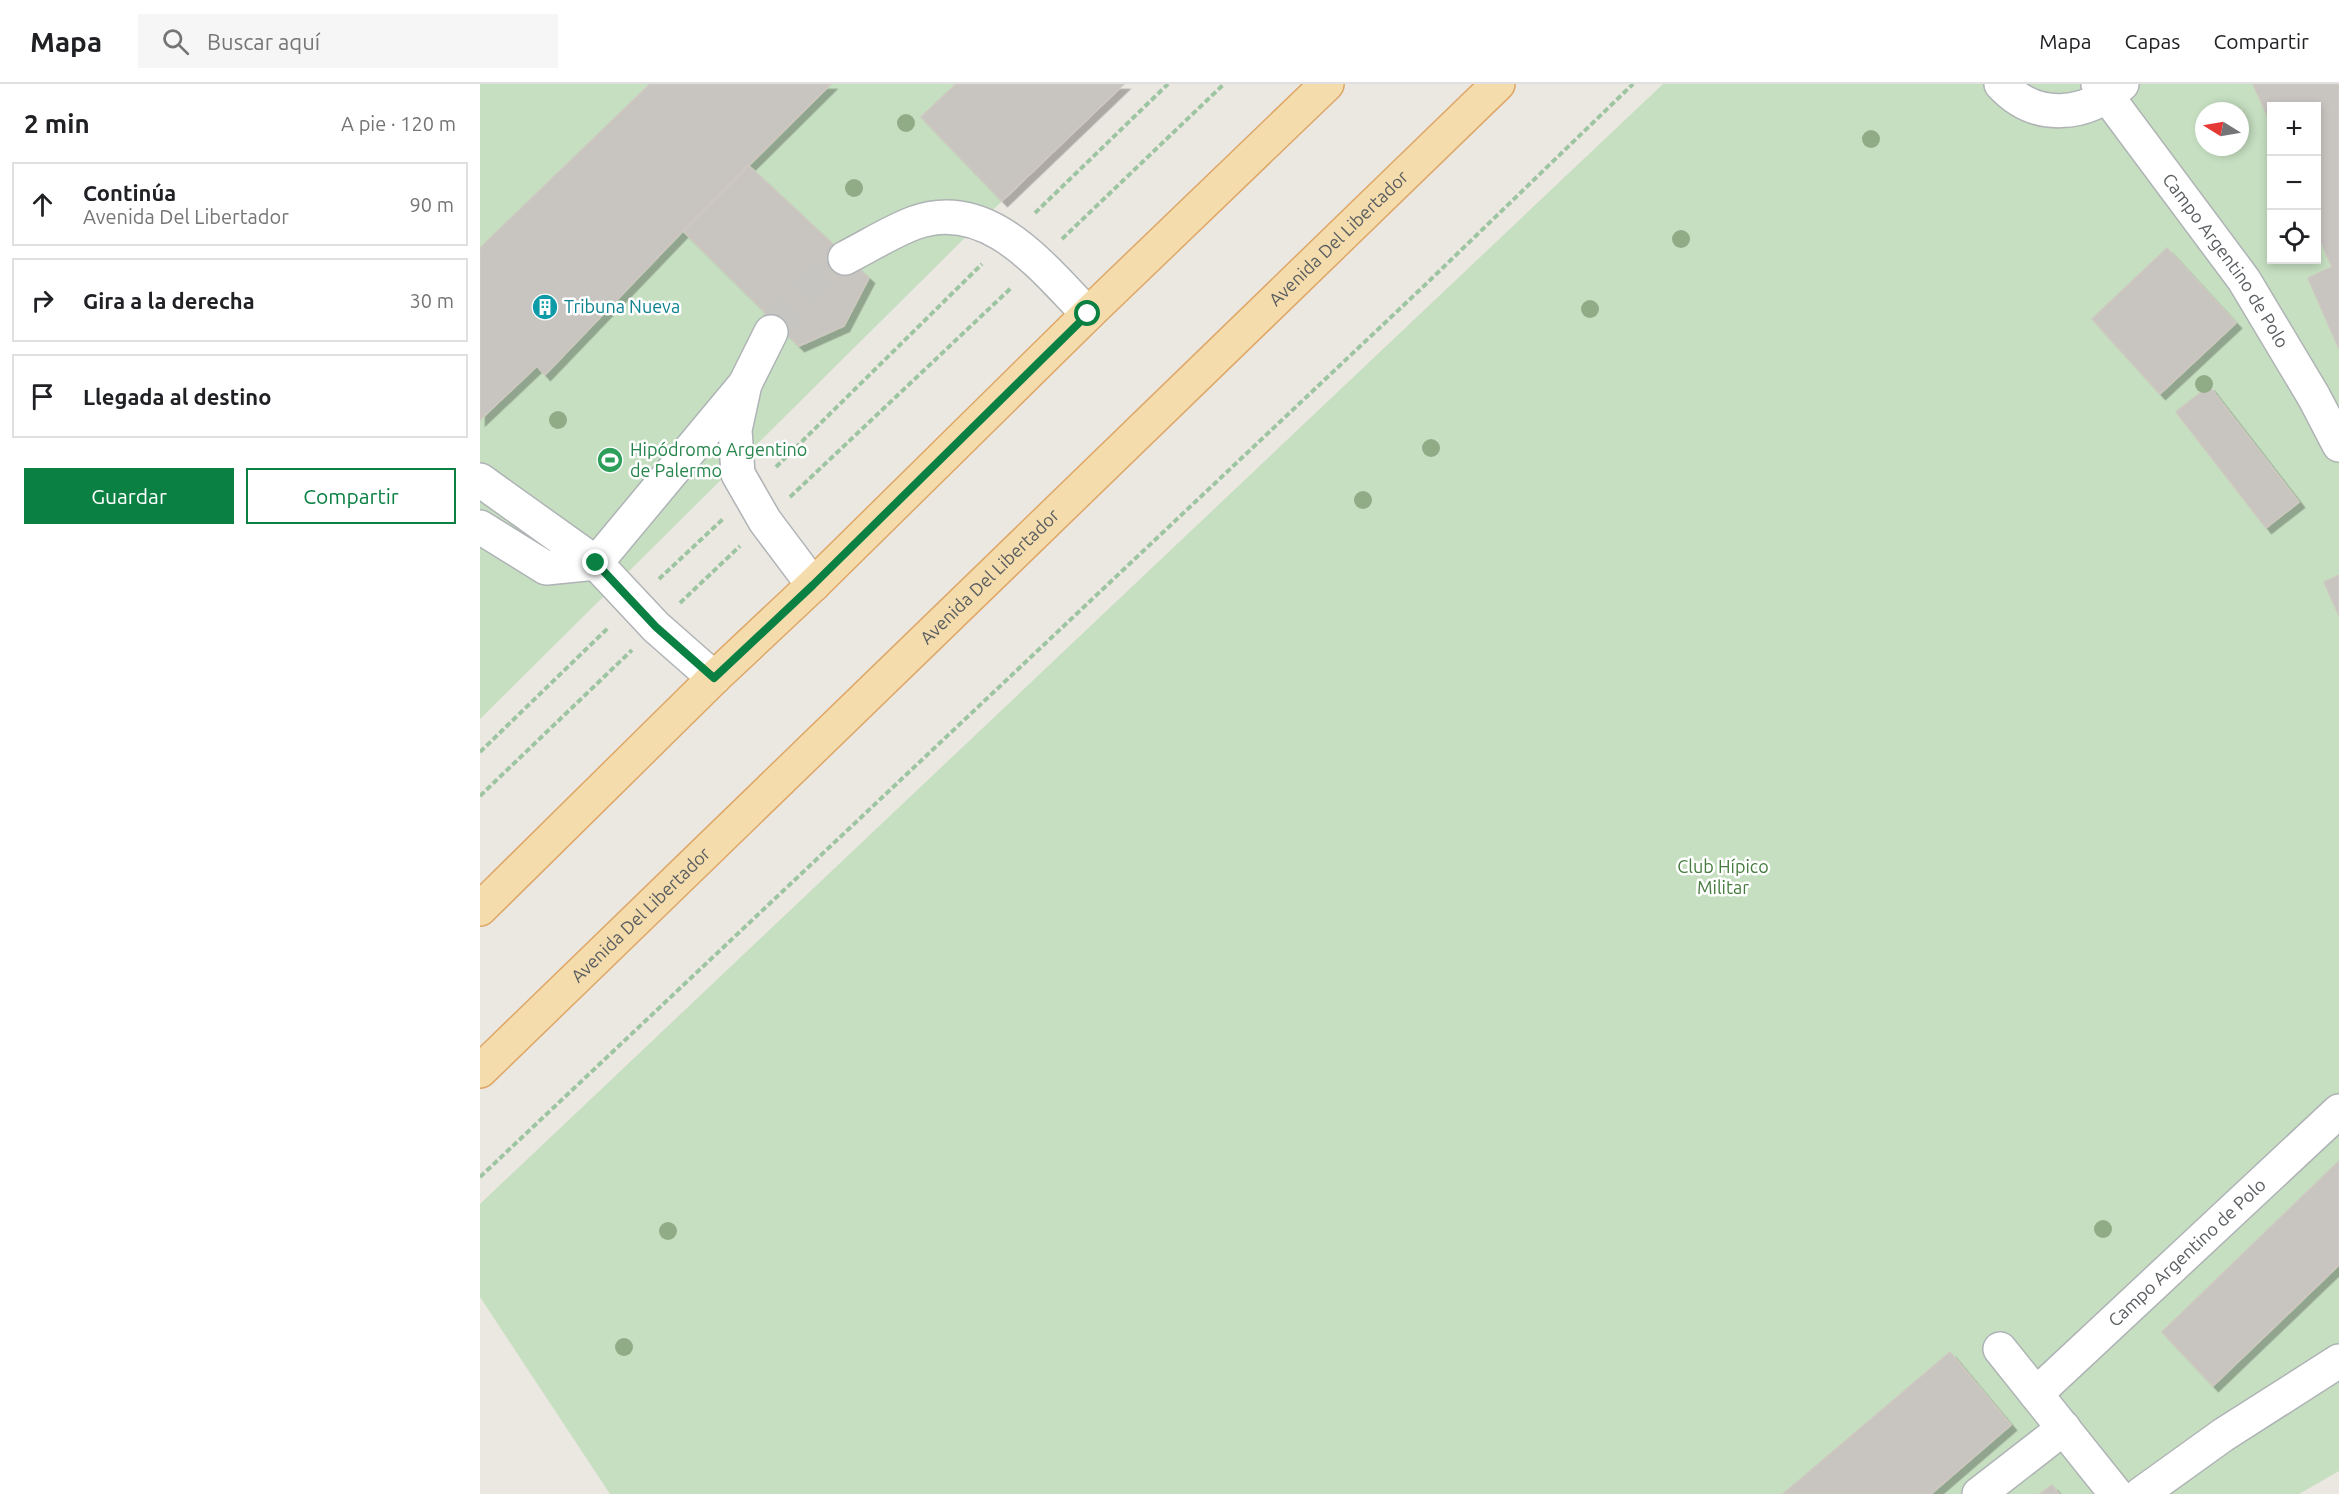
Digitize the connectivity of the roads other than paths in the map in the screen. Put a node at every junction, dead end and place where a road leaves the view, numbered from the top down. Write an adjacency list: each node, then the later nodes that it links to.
1 (1327, 84): 6 (main road)
2 (1498, 84): 16 (main road, Avenida Del Libertador)
3 (2001, 84): 4 (lane)
4 (2109, 89): 9 (lane, Campo Argentino de Polo)
5 (845, 258): 6 (lane)
6 (1088, 314): 13 (main road)
7 (771, 332): 8 (lane)
8 (745, 384): 12 (lane); 13 (lane)
9 (2339, 445)
10 (480, 480): 12 (lane)
11 (480, 527): 12 (lane)
12 (596, 563): 14 (lane)
13 (813, 585): 14 (main road)
14 (714, 678): 15 (main road)
15 (480, 909)
16 (480, 1071)
17 (2339, 1111): 20 (lane, Campo Argentino de Polo)
18 (2000, 1349): 20 (lane)
19 (2339, 1361): 24 (lane)
20 (2036, 1394): 21 (lane)
21 (2064, 1428): 22 (lane); 23 (lane)
22 (1980, 1494)
23 (2116, 1494)
24 (2141, 1494)

